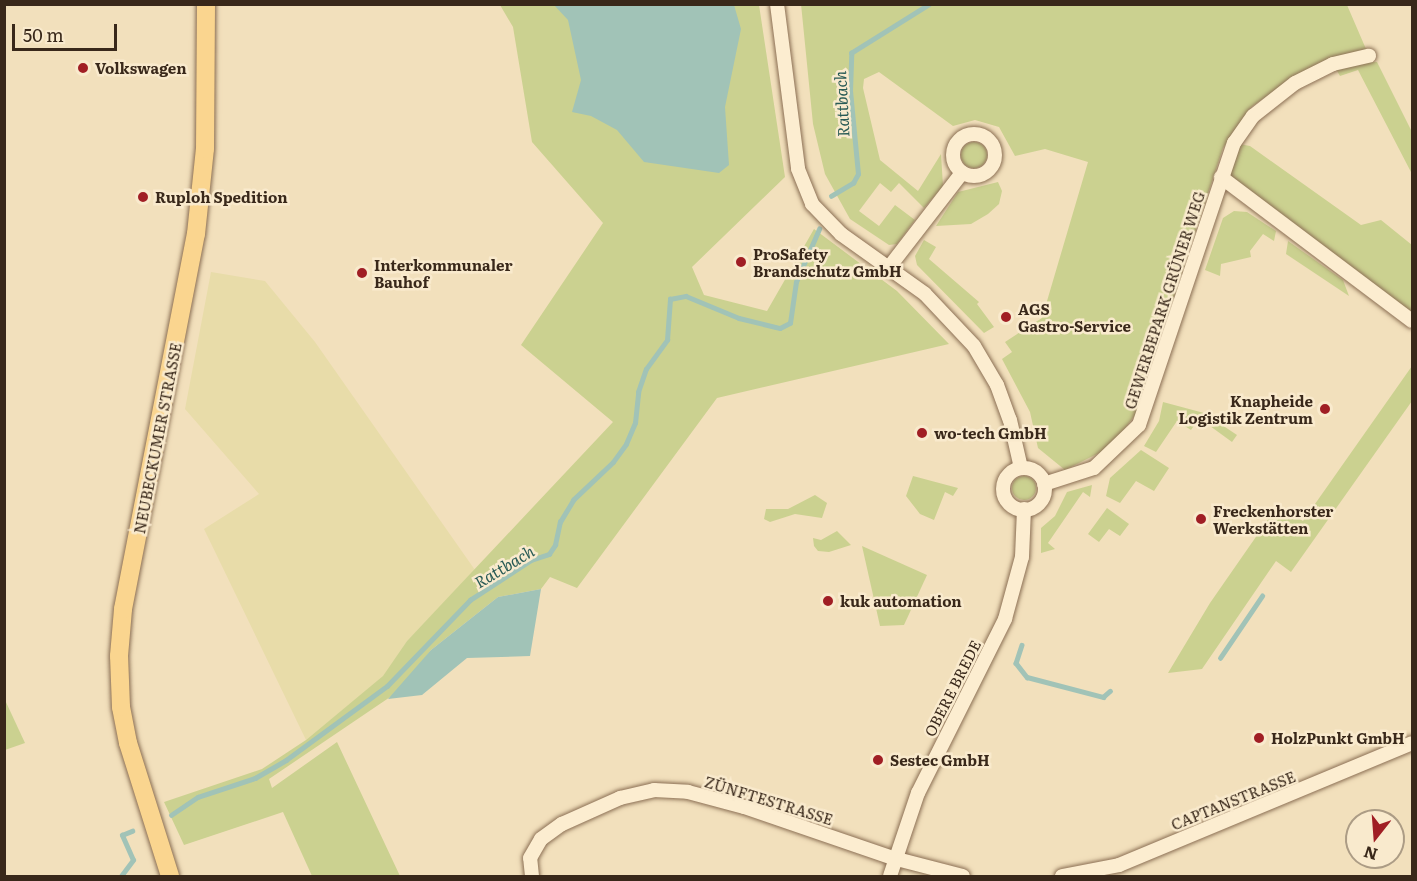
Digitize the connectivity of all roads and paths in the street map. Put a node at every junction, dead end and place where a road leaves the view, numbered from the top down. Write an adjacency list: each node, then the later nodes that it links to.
1 (206, 4): 13 (main road, NEUBECKUMER STRASSE)
2 (777, 4): 6 (street)
3 (1369, 56): 5 (street, GEWERBEPARK GRÜNER WEG)
4 (962, 173): 6 (street)
5 (1221, 177): 7 (street, GEWERBEPARK GRÜNER WEG); 9 (street, GEWERBEPARK GRÜNER WEG)
6 (890, 266): 8 (street)
7 (1413, 321)
8 (1021, 468): 9 (street); 10 (street)
9 (1044, 484): 10 (street)
10 (1024, 509): 12 (street, OBERE BREDE)
11 (1413, 743): 17 (street, CAPTANSTRASSE)
12 (893, 858): 14 (street, ZÜNFTESTRASSE); 15 (street, OBERE BREDE); 16 (street)
13 (172, 872)
14 (532, 876)
15 (890, 876)
16 (963, 876)
17 (1062, 876)

